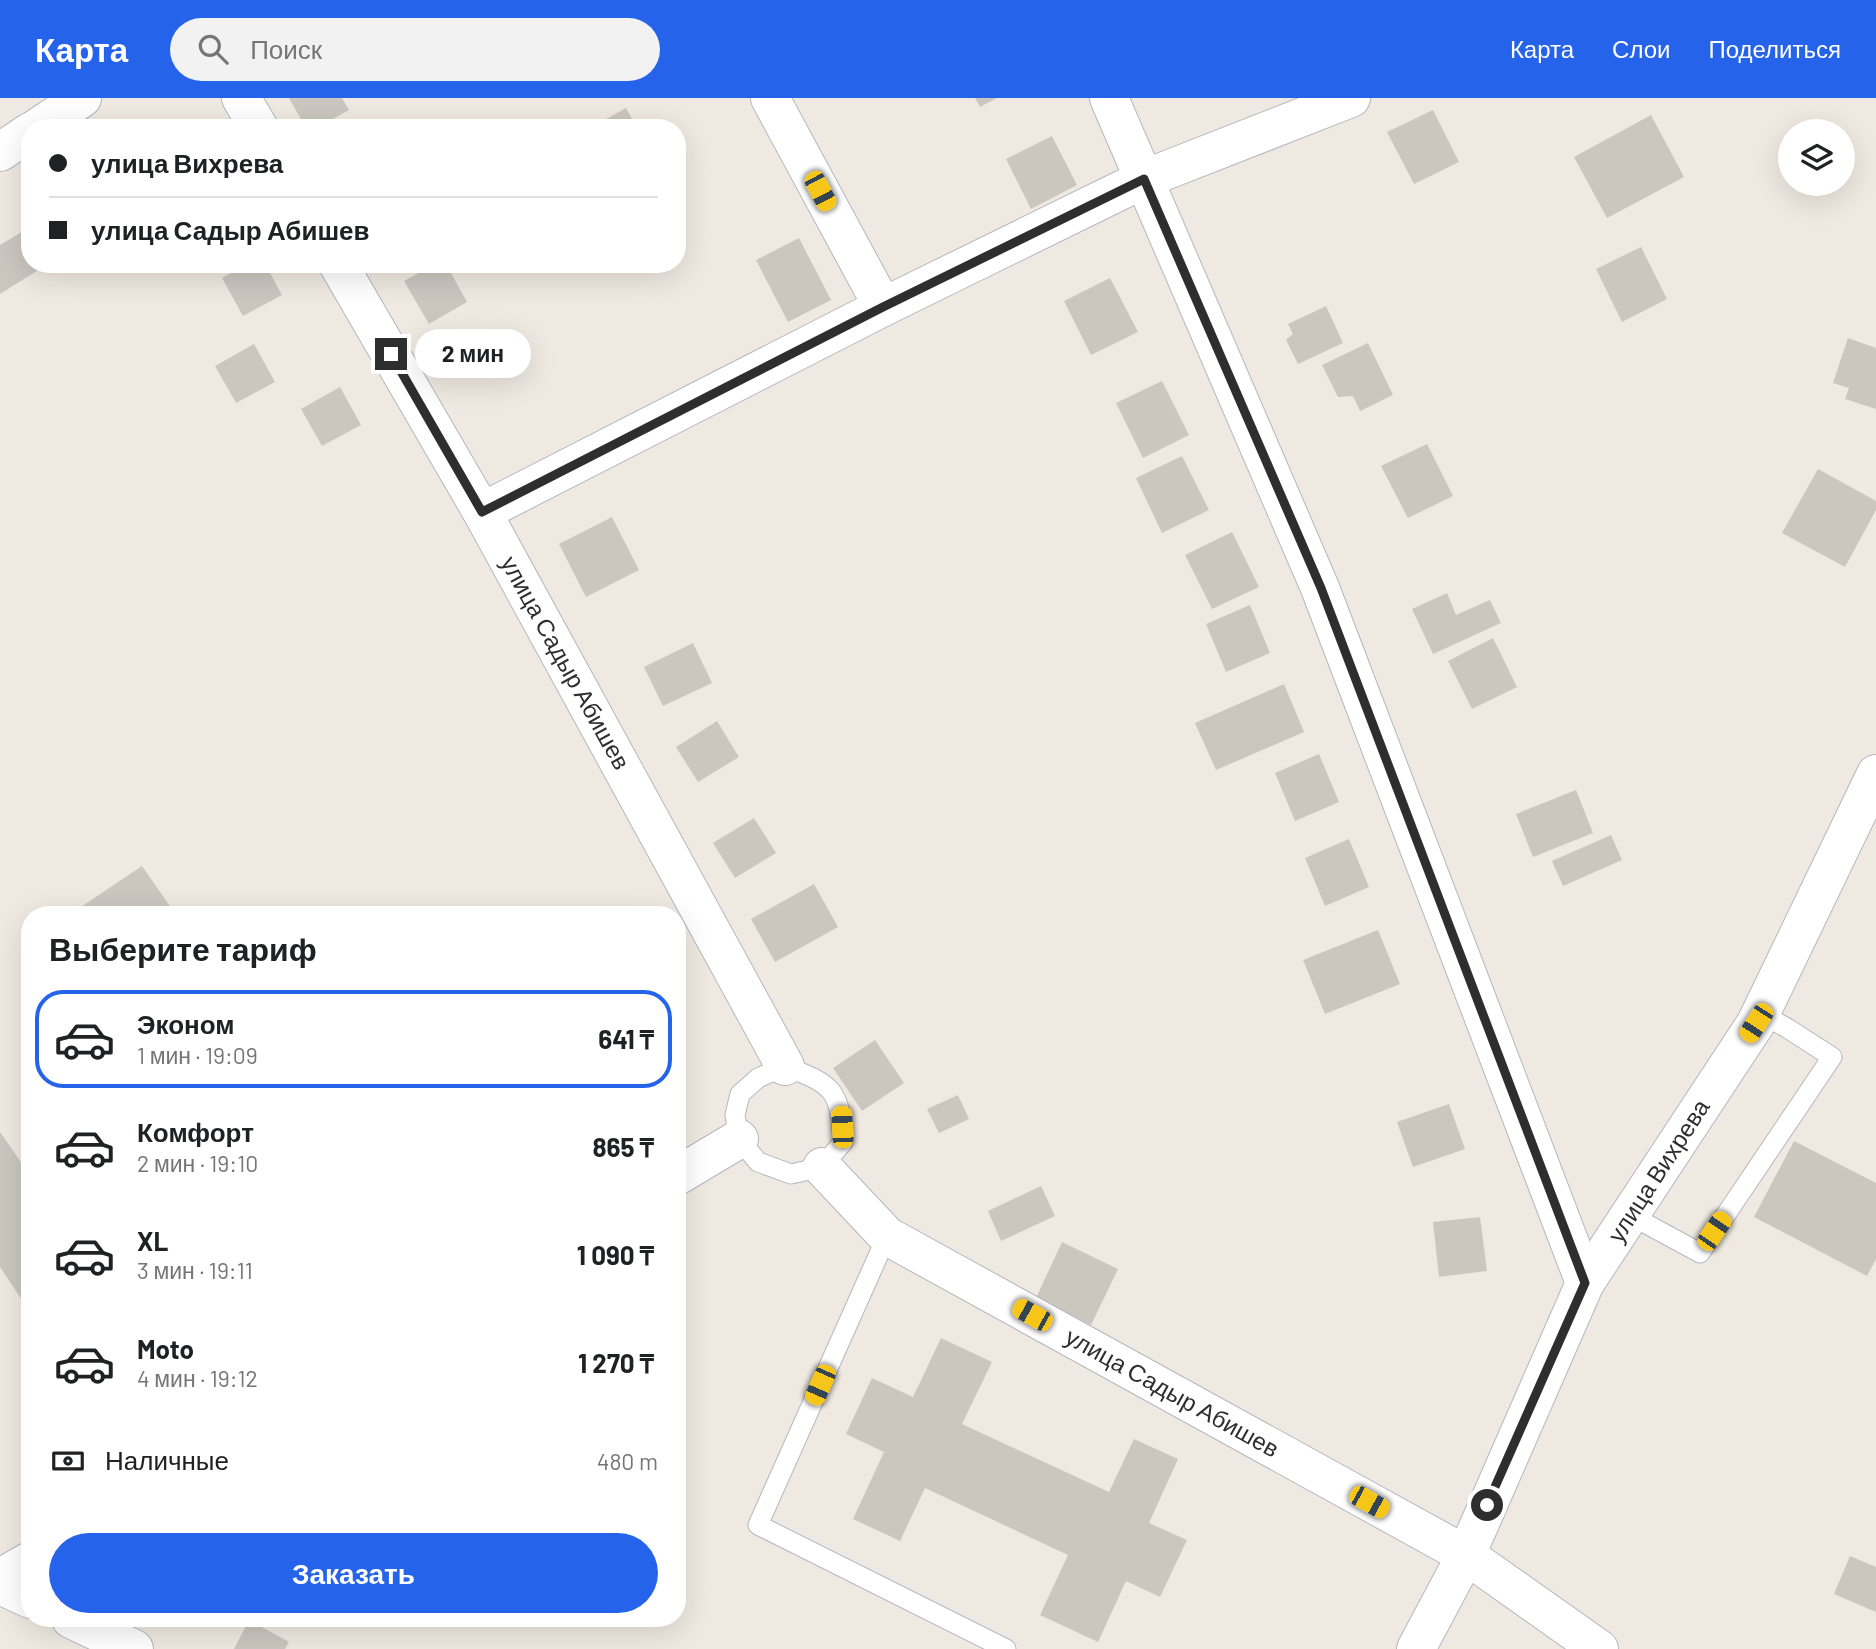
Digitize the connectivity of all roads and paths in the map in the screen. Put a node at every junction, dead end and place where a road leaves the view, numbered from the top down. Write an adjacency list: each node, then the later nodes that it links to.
1 (82, 98): 6 (street)
2 (241, 98): 7 (street)
3 (770, 98): 12 (street)
4 (1110, 98): 10 (street)
5 (1351, 98): 10 (street)
6 (50, 119)
7 (254, 119)
8 (21, 138): 9 (street)
9 (0, 152)
10 (1144, 179): 12 (street); 22 (street)
11 (343, 273): 13 (street, улица Садыр Абишев)
12 (883, 307): 13 (street)
13 (482, 512): 16 (street, улица Садыр Абишев)
14 (1876, 774): 15 (street, улица Вихрева)
15 (1760, 1013): 20 (street, улица Вихрева); 20 (lane)
16 (785, 1066): 17 (lane); 18 (lane)
17 (739, 1139): 18 (lane); 19 (street)
18 (822, 1167): 21 (street, улица Садыр Абишев)
19 (686, 1171)
20 (1630, 1215): 22 (street, улица Вихрева)
21 (887, 1236): 23 (street, улица Садыр Абишев); 30 (lane)
22 (1585, 1283): 23 (street, улица Вихрева)
23 (1466, 1555): 31 (street, улица Вихрева); 32 (street, улица Садыр Абишев)
24 (21, 1566): 25 (street)
25 (0, 1578)
26 (0, 1584): 27 (street)
27 (21, 1594)
28 (88, 1627): 29 (street)
29 (134, 1649)
30 (1006, 1649)
31 (1416, 1649)
32 (1599, 1649)

